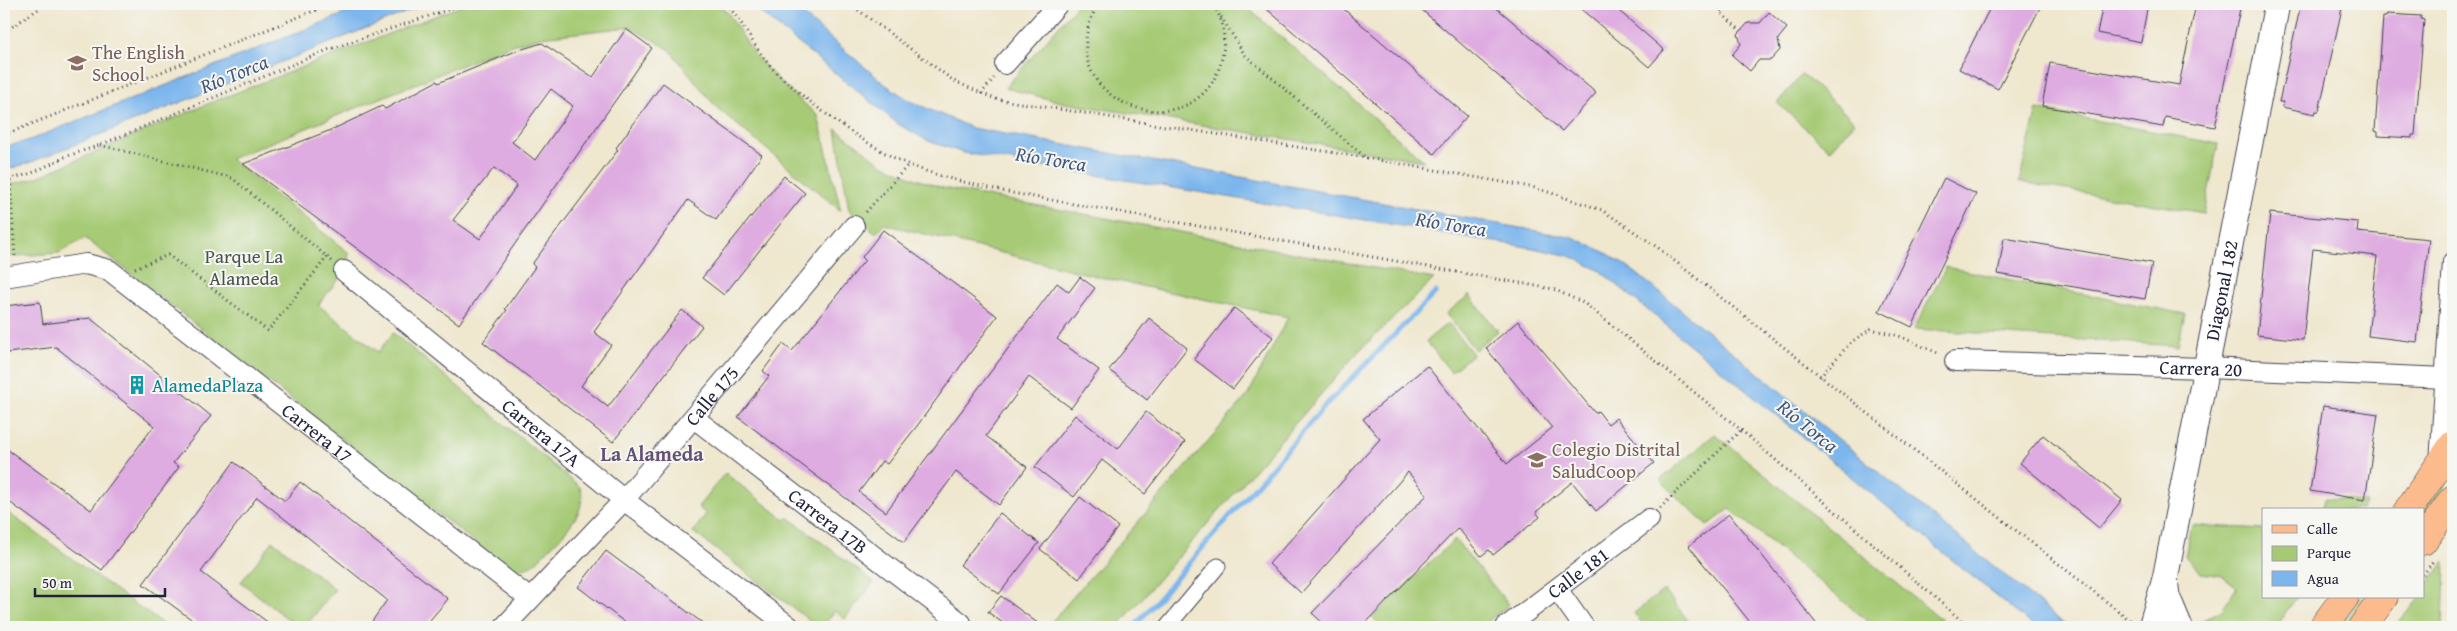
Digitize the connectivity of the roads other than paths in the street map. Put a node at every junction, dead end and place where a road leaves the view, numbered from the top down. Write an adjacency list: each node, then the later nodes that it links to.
1 (1058, 4): 3 (street)
2 (2277, 4): 9 (street, Diagonal 182)
3 (1006, 64)
4 (854, 226): 11 (street, Calle 175)
5 (2453, 262): 10 (street)
6 (344, 271): 14 (street, Carrera 17A)
7 (10, 276): 23 (street, Carrera 17)
8 (1955, 361): 9 (street, Carrera 20)
9 (2206, 368): 10 (street, Carrera 20); 19 (street, Diagonal 182)
10 (2450, 370): 12 (street)
11 (694, 418): 14 (street, Calle 175); 24 (street, Carrera 17B)
12 (2447, 454): 15 (main road)
13 (2453, 499): 17 (main road)
14 (624, 500): 23 (street, Calle 175); 27 (street, Carrera 17A)
15 (2409, 508)
16 (1649, 519): 20 (street, Calle 181)
17 (2424, 540)
18 (1218, 566): 28 (street)
19 (2165, 579): 25 (street, Diagonal 182); 31 (street, Diagonal 182)
20 (1557, 589): 29 (street, Calle 181); 30 (street)
21 (2345, 598): 32 (main road)
22 (2383, 598): 33 (main road)
23 (530, 599): 26 (street, Calle 175)
24 (961, 623)
25 (2142, 625)
26 (504, 627)
27 (790, 627)
28 (1166, 627)
29 (1506, 627)
30 (1584, 627)
31 (2180, 627)
32 (2323, 627)
33 (2362, 627)

